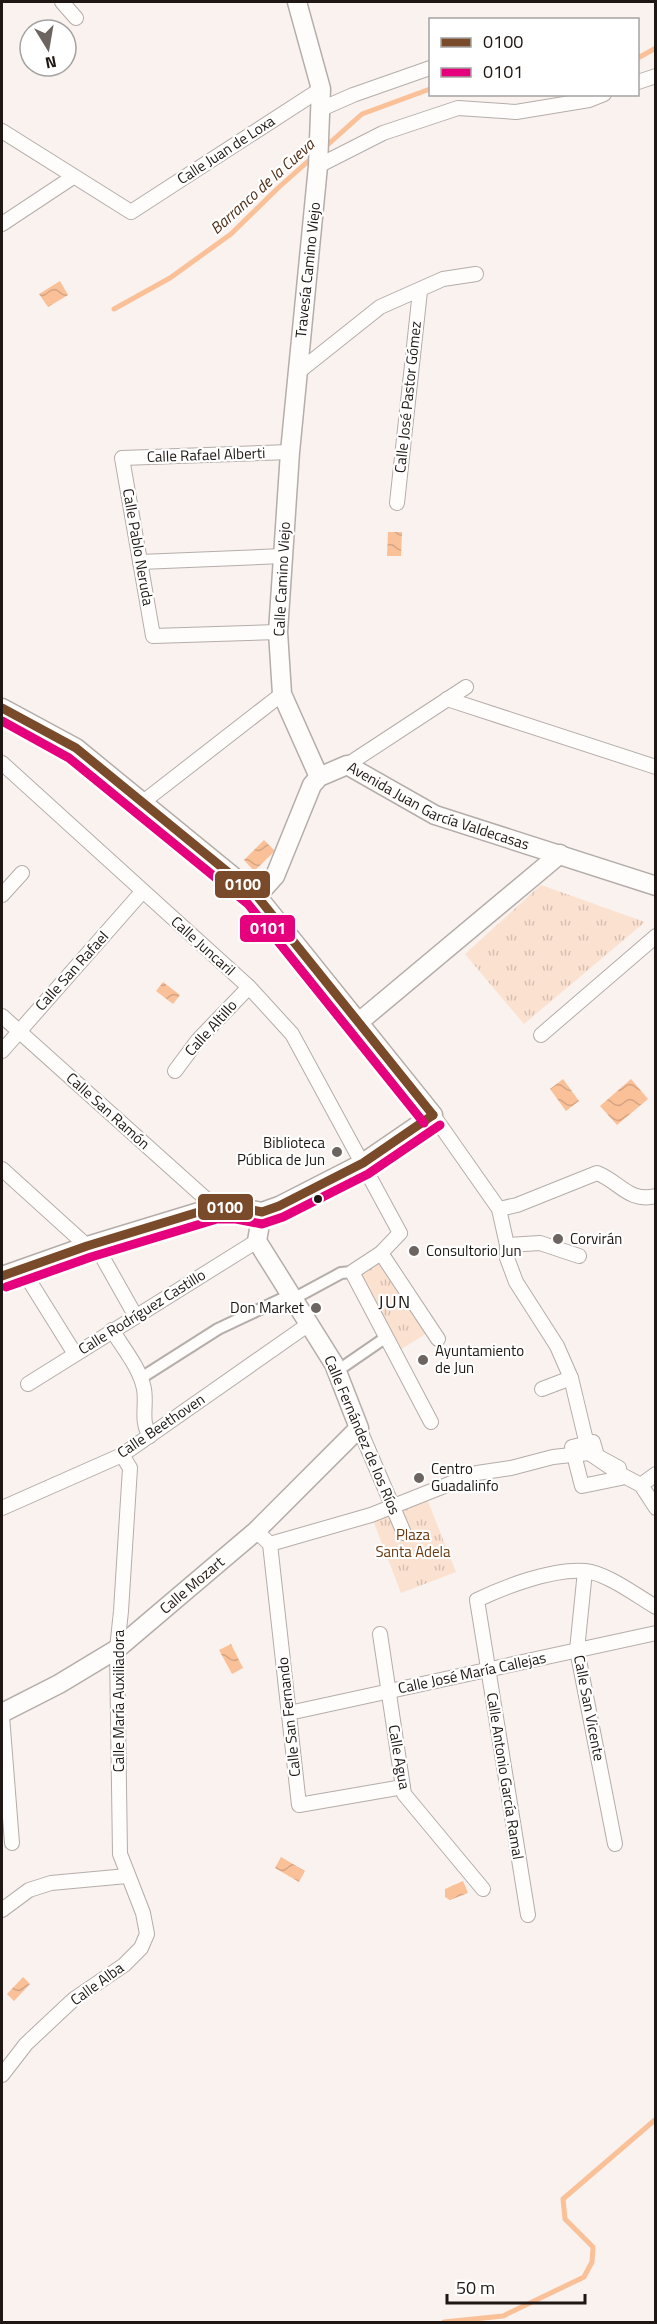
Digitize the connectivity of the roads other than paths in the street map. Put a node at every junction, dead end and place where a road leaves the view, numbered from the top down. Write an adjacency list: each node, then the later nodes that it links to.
1 (62, 2): 3 (street)
2 (297, 2): 7 (street)
3 (76, 18)
4 (429, 68): 9 (street)
5 (656, 76): 6 (street)
6 (639, 82)
7 (321, 88): 9 (street, Travesía Camino Viejo); 12 (street, Calle Juan de Loxa)
8 (599, 96): 11 (street)
9 (319, 110): 11 (street, Travesía Camino Viejo)
10 (2, 131): 12 (street)
11 (318, 166): 16 (street, Travesía Camino Viejo)
12 (73, 177): 13 (street)
13 (2, 224)
14 (476, 274): 15 (street)
15 (420, 291): 16 (street); 19 (street, Calle José Pastor Gómez)
16 (297, 374): 17 (street, Calle Camino Viejo)
17 (290, 452): 18 (street, Calle Rafael Alberti); 20 (street, Calle Camino Viejo)
18 (122, 458): 21 (street, Calle Pablo Neruda)
19 (397, 502)
20 (283, 556): 21 (street); 22 (street, Calle Camino Viejo)
21 (140, 562): 22 (street, Calle Pablo Neruda)
22 (278, 632): 24 (street, Calle Camino Viejo)
23 (466, 687): 25 (street)
24 (282, 694): 30 (street, Calle Camino Viejo); 31 (street)
25 (447, 699): 28 (street); 29 (street)
26 (2, 708): 31 (street)
27 (2, 763): 35 (street, Calle Juncaril)
28 (347, 765): 30 (street, Avenida Juan García Valdecasas); 32 (street, Avenida Juan García Valdecasas)
29 (656, 767)
30 (319, 777): 37 (street)
31 (143, 802): 37 (street)
32 (560, 854): 34 (street, Avenida Juan García Valdecasas); 41 (street)
33 (22, 873): 36 (street)
34 (656, 886)
35 (142, 892): 39 (street, Calle Juncaril); 42 (street, Calle San Rafael)
36 (2, 896)
37 (257, 896): 41 (street)
38 (656, 936): 43 (street)
39 (249, 987): 45 (street, Calle Altillo); 47 (street, Calle Juncaril)
40 (2, 1016): 42 (street, Calle San Ramón)
41 (359, 1022): 46 (street)
42 (19, 1031): 44 (street, Calle San Rafael); 50 (street, Calle San Ramón)
43 (541, 1035)
44 (2, 1051)
45 (175, 1071)
46 (433, 1115): 47 (street); 51 (street)
47 (363, 1163): 52 (street); 56 (street, Calle Juncaril)
48 (2, 1169): 54 (street)
49 (656, 1196): 51 (street)
50 (216, 1207): 52 (street); 54 (street)
51 (499, 1209): 55 (street)
52 (262, 1212): 53 (street)
53 (257, 1241): 61 (street, Calle Fernández de los Ríos); 62 (street, Calle Rodríguez Castillo)
54 (91, 1245): 58 (street); 62 (street)
55 (507, 1245): 57 (street); 70 (street)
56 (381, 1253): 59 (street); 66 (street)
57 (579, 1256)
58 (22, 1269): 60 (street); 67 (street)
59 (351, 1272): 61 (street); 65 (street)
60 (2, 1276)
61 (291, 1297): 63 (street, Calle Fernández de los Ríos); 69 (street)
62 (135, 1316): 64 (street, Calle Rodríguez Castillo)
63 (309, 1324): 68 (street, Calle Fernández de los Ríos); 75 (street, Calle Beethoven)
64 (112, 1330): 67 (street, Calle Rodríguez Castillo); 69 (street)
65 (385, 1338): 68 (street); 73 (street)
66 (438, 1339)
67 (75, 1354): 71 (street, Calle Rodríguez Castillo)
68 (337, 1371): 74 (street, Calle Fernández de los Ríos)
69 (141, 1378): 75 (street)
70 (571, 1378): 72 (street); 76 (street)
71 (28, 1384)
72 (542, 1389)
73 (431, 1422)
74 (359, 1428): 82 (street, Calle Fernández de los Ríos); 85 (street, Calle Mozart)
75 (150, 1436): 78 (street, Calle Beethoven)
76 (588, 1448): 77 (street); 79 (street)
77 (574, 1454): 79 (street); 82 (street)
78 (122, 1455): 83 (street, Calle Beethoven); 92 (street, Calle María Auxiliadora)
79 (620, 1474): 81 (street)
80 (656, 1474): 81 (street)
81 (641, 1485): 84 (street)
82 (392, 1506): 86 (street, Calle Fernández de los Ríos); 87 (street)
83 (2, 1508)
84 (656, 1508)
85 (256, 1531): 87 (street); 92 (street, Calle Mozart)
86 (404, 1533)
87 (270, 1544): 96 (street, Calle San Fernando)
88 (585, 1571): 89 (street); 93 (street, Calle San Vicente); 94 (street, Calle Antonio García Ramal)
89 (656, 1607)
90 (656, 1633): 93 (street, Calle José María Callejas)
91 (381, 1634): 95 (street, Calle Agua)
92 (117, 1649): 97 (street, Calle Mozart); 101 (street, Calle María Auxiliadora)
93 (577, 1650): 94 (street, Calle José María Callejas); 100 (street, Calle San Vicente)
94 (487, 1670): 95 (street, Calle José María Callejas); 104 (street, Calle Antonio García Ramal)
95 (389, 1691): 96 (street, Calle José María Callejas); 98 (street, Calle Agua)
96 (289, 1713): 98 (street, Calle San Fernando)
97 (2, 1715): 99 (street)
98 (403, 1787): 102 (street, Calle Agua)
99 (12, 1843)
100 (615, 1844)
101 (127, 1876): 103 (street); 105 (street, Calle Alba)
102 (483, 1889)
103 (2, 1910)
104 (528, 1915)
105 (2, 2072)

